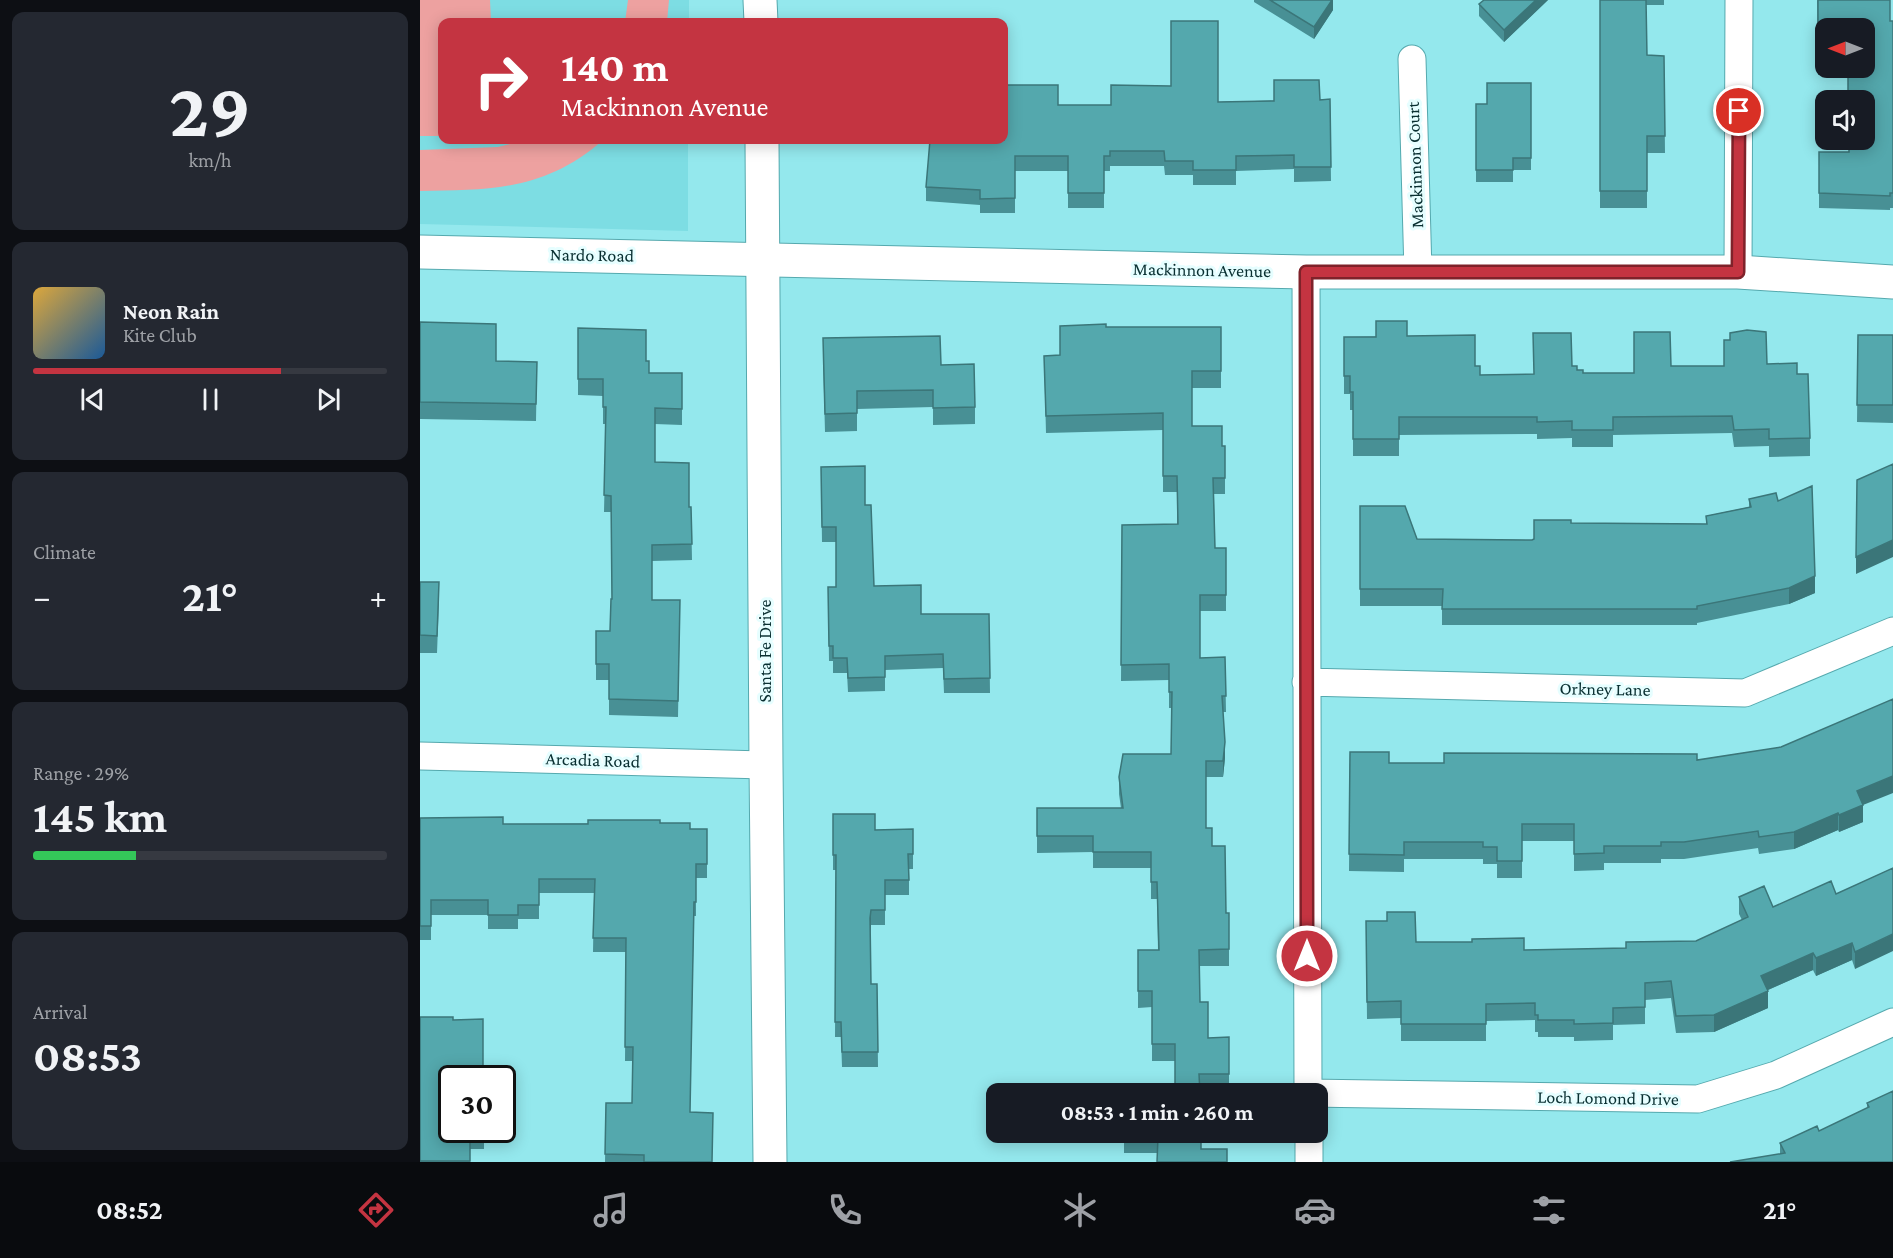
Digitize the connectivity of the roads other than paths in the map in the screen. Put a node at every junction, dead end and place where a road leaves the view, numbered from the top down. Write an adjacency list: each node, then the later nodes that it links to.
1 (760, 0): 3 (street)
2 (1739, 0): 10 (street)
3 (760, 18)
4 (1412, 58): 9 (street, Mackinnon Court)
5 (762, 144): 7 (street, Santa Fe Drive)
6 (420, 252): 7 (street, Nardo Road)
7 (763, 259): 8 (street, Mackinnon Avenue); 15 (street, Santa Fe Drive)
8 (1306, 272): 9 (street, Mackinnon Avenue); 13 (street)
9 (1418, 272): 10 (street, Mackinnon Avenue)
10 (1738, 272): 11 (street, Mackinnon Avenue)
11 (1893, 282)
12 (1893, 631): 13 (street, Orkney Lane)
13 (1306, 682): 17 (street)
14 (420, 756): 15 (street, Arcadia Road)
15 (766, 765): 20 (street, Santa Fe Drive)
16 (1893, 1022): 18 (street, Loch Lomond Drive)
17 (1308, 1083)
18 (1328, 1093)
19 (1309, 1143): 21 (street)
20 (770, 1162)
21 (1309, 1162)

